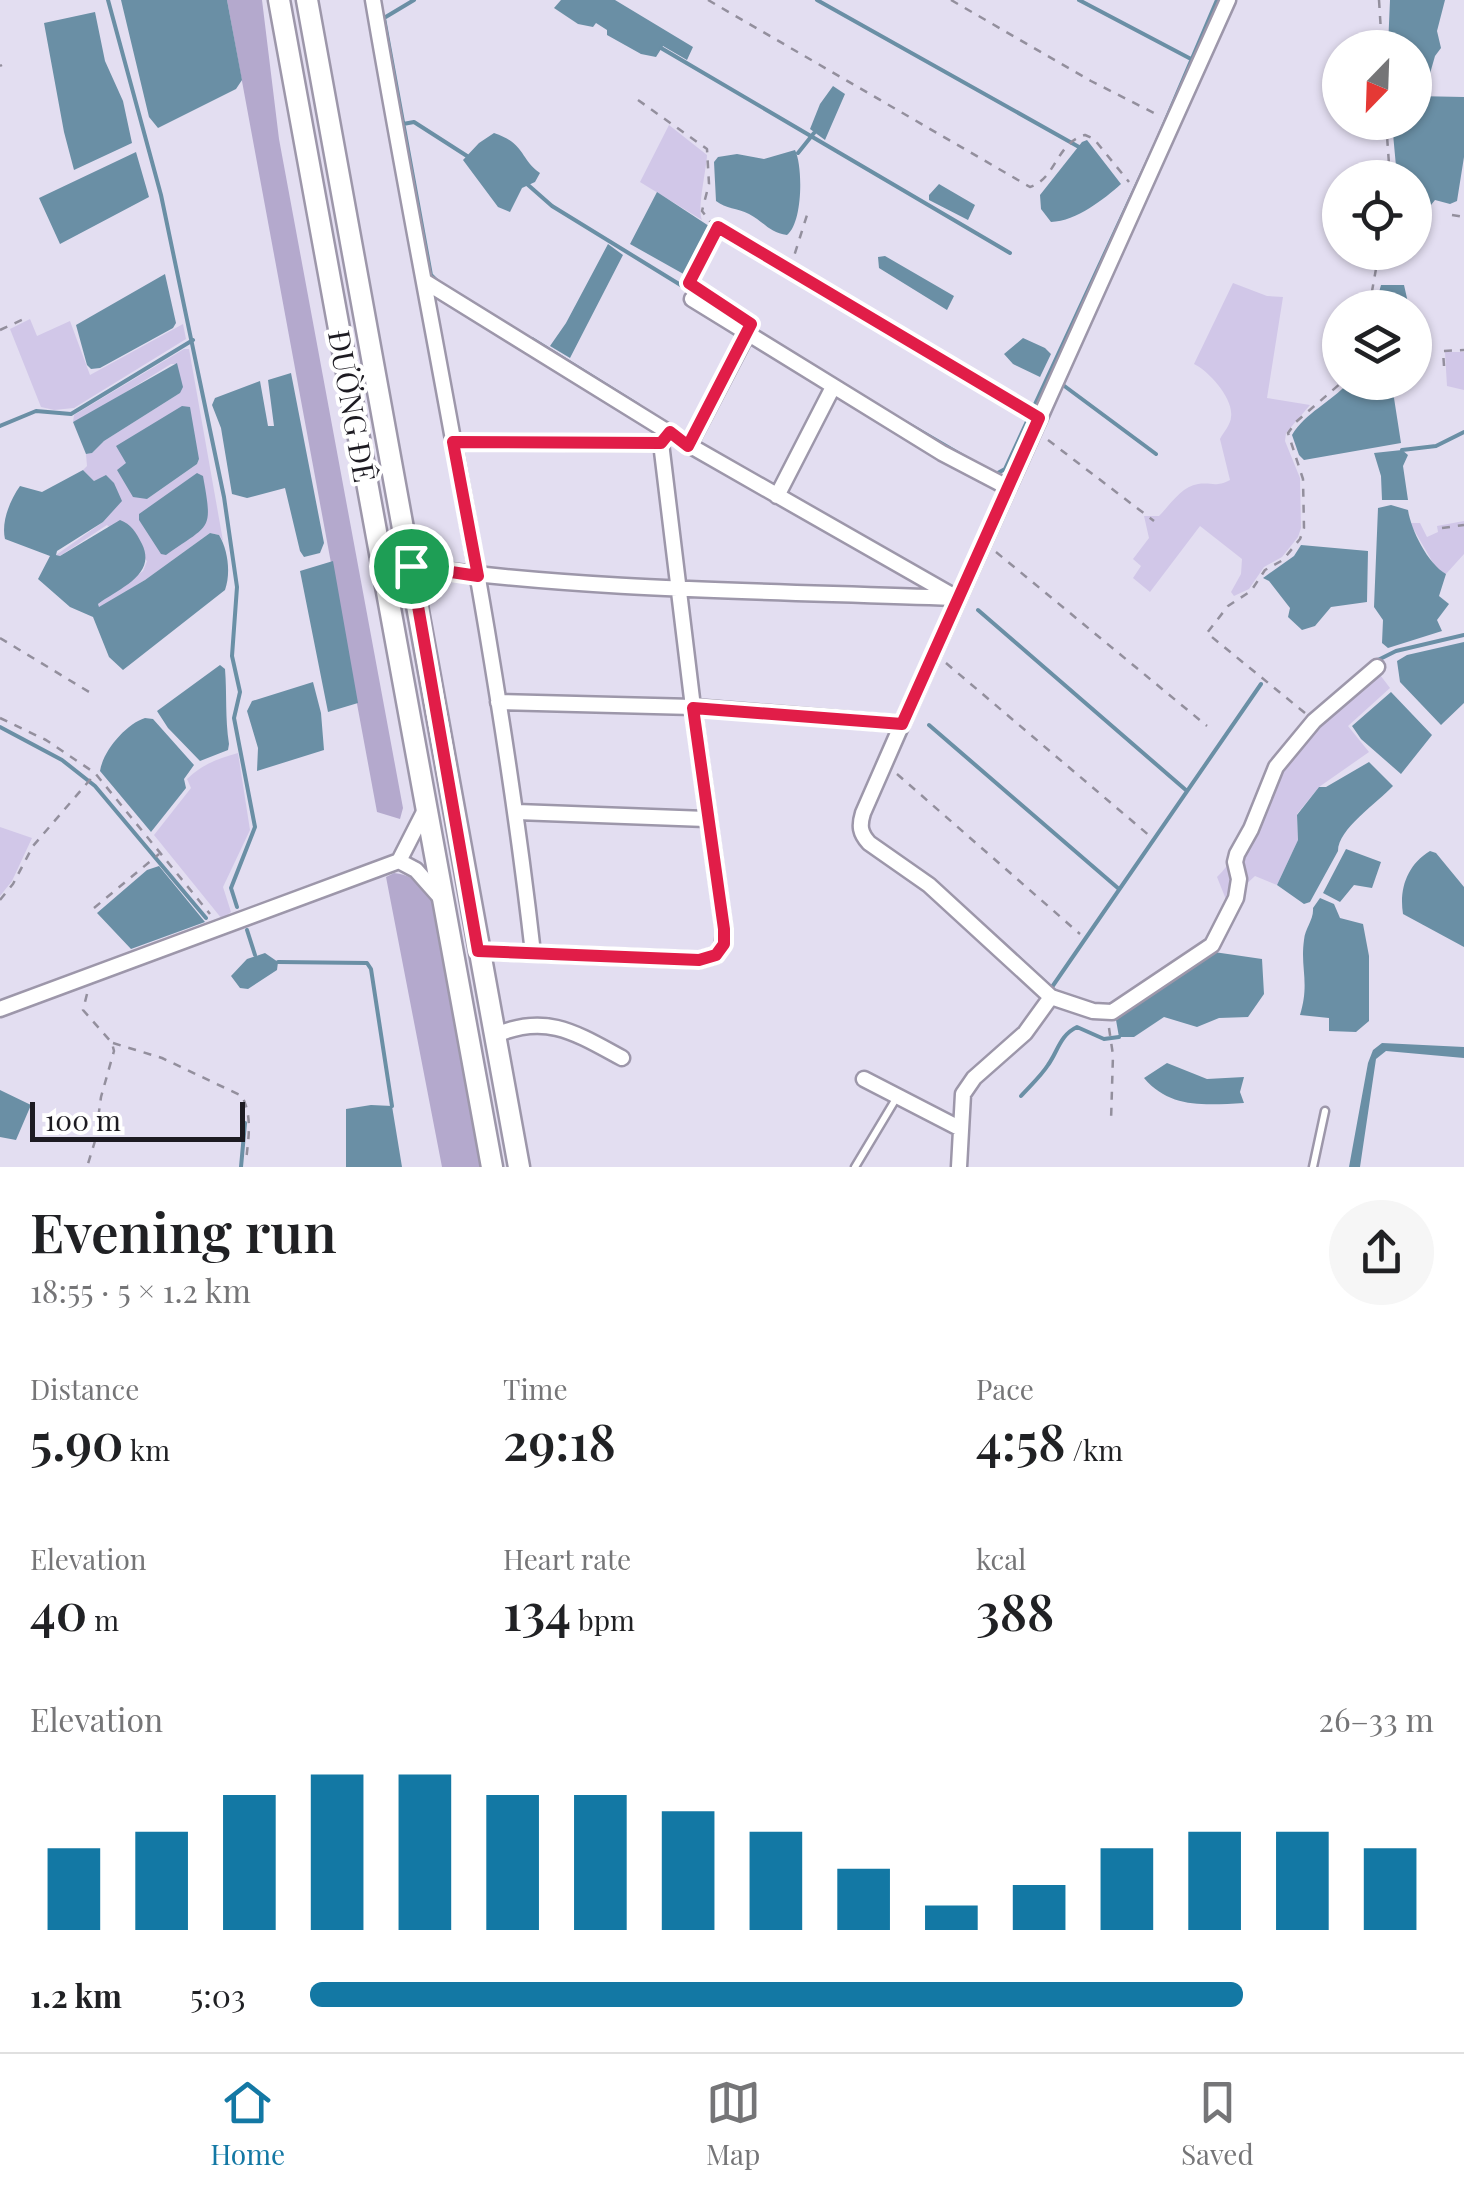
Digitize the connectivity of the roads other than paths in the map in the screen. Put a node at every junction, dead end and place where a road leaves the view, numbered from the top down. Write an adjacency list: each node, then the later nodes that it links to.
1 (278, 0): 19 (street, ĐƯỜNG ĐÊ)
2 (307, 0): 14 (street, ĐƯỜNG ĐÊ)
3 (372, 0): 5 (street)
4 (1228, 0): 12 (street)
5 (424, 281): 9 (street); 10 (street)
6 (691, 292): 7 (street)
7 (748, 332): 8 (street); 11 (street)
8 (833, 387): 12 (street); 13 (street)
9 (666, 438): 10 (street); 11 (street); 16 (street)
10 (453, 442): 15 (street)
11 (688, 446): 13 (street)
12 (1007, 487): 17 (street)
13 (778, 496): 17 (street)
14 (411, 566): 15 (street); 19 (street); 28 (street, ĐƯỜNG ĐÊ)
15 (478, 576): 16 (street); 20 (street)
16 (677, 588): 17 (street); 21 (street)
17 (957, 598): 22 (street)
18 (1377, 667): 30 (street)
19 (405, 691): 23 (street, ĐƯỜNG ĐÊ)
20 (498, 702): 21 (street); 24 (street)
21 (693, 708): 22 (street); 25 (street)
22 (902, 724): 30 (street)
23 (428, 803): 26 (street); 27 (street, ĐƯỜNG ĐÊ)
24 (517, 812): 25 (street); 29 (street)
25 (706, 820): 29 (street)
26 (399, 861): 27 (street); 31 (street)
27 (444, 905): 38 (street, ĐƯỜNG ĐÊ)
28 (478, 951): 29 (street); 32 (street, ĐƯỜNG ĐÊ)
29 (534, 953)
30 (1051, 997): 37 (street)
31 (0, 1009)
32 (496, 1036): 33 (street); 39 (street, ĐƯỜNG ĐÊ)
33 (622, 1058)
34 (864, 1079): 35 (street)
35 (898, 1096): 37 (street); 40 (lane)
36 (1325, 1110): 42 (lane)
37 (959, 1128): 41 (street)
38 (492, 1167)
39 (520, 1167)
40 (855, 1167)
41 (959, 1167)
42 (1313, 1167)

